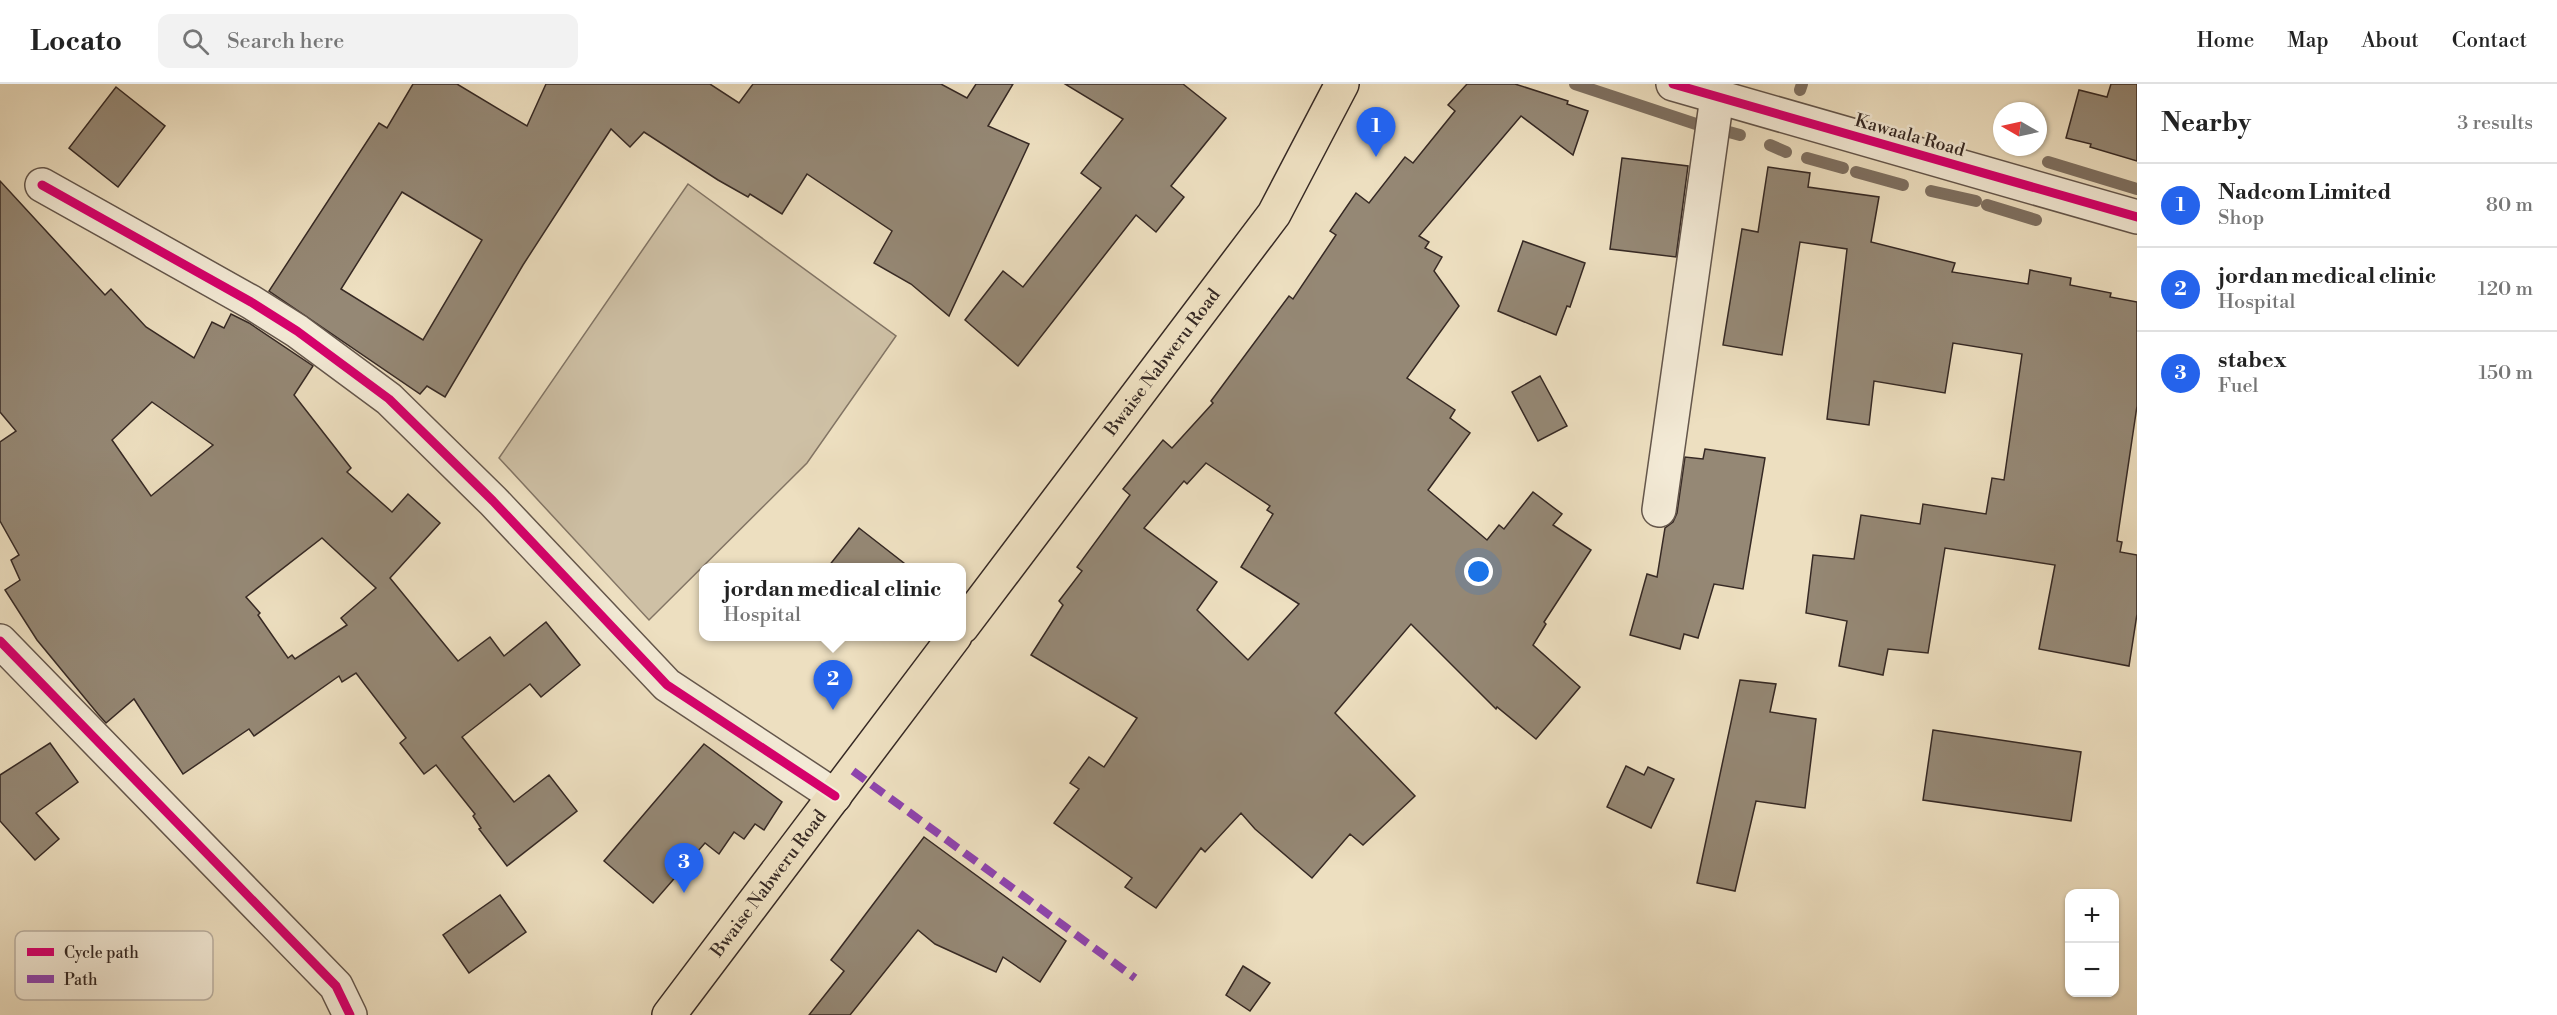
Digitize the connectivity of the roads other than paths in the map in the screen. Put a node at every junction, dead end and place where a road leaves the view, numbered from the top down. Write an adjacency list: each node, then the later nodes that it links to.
1 (1342, 84): 7 (main road, Bwaise Nabweru Road)
2 (1673, 84): 3 (street, Kawaala Road)
3 (1717, 97): 5 (street, Kawaala Road); 6 (street)
4 (42, 185): 10 (street)
5 (2137, 217)
6 (1659, 510)
7 (966, 622)
8 (0, 641): 11 (street)
9 (951, 641): 10 (main road, Bwaise Nabweru Road)
10 (835, 796): 12 (main road, Bwaise Nabweru Road)
11 (350, 1015)
12 (669, 1015)

